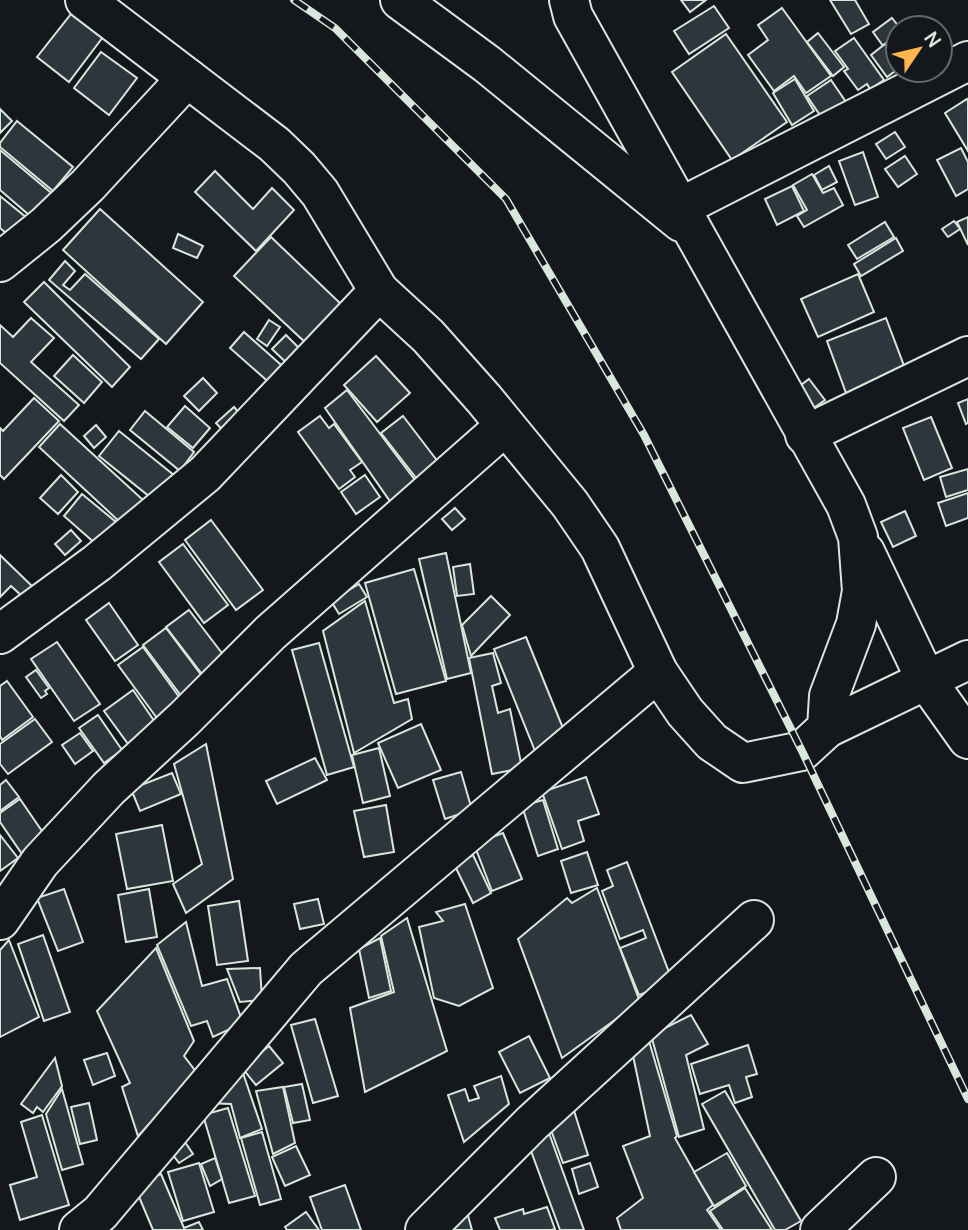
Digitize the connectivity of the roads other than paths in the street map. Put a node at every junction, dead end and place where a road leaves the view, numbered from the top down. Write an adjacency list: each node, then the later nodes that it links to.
1 (85, 0): 5 (street)
2 (400, 0): 6 (street)
3 (569, 0): 6 (street)
4 (968, 61): 6 (street)
5 (187, 78): 7 (street); 8 (street)
6 (690, 222): 11 (street)
7 (0, 262)
8 (379, 290): 10 (street); 13 (street)
9 (968, 356): 11 (street)
10 (505, 426): 15 (street); 19 (street)
11 (805, 435): 12 (street)
12 (858, 537): 16 (street); 17 (street)
13 (0, 634)
14 (968, 660): 16 (street)
15 (657, 672): 17 (street); 22 (street)
16 (926, 680): 17 (street); 18 (street)
17 (827, 728)
18 (968, 738)
19 (0, 920)
20 (754, 920): 23 (street)
21 (876, 1177): 24 (street)
22 (79, 1230)
23 (425, 1230)
24 (820, 1230)

